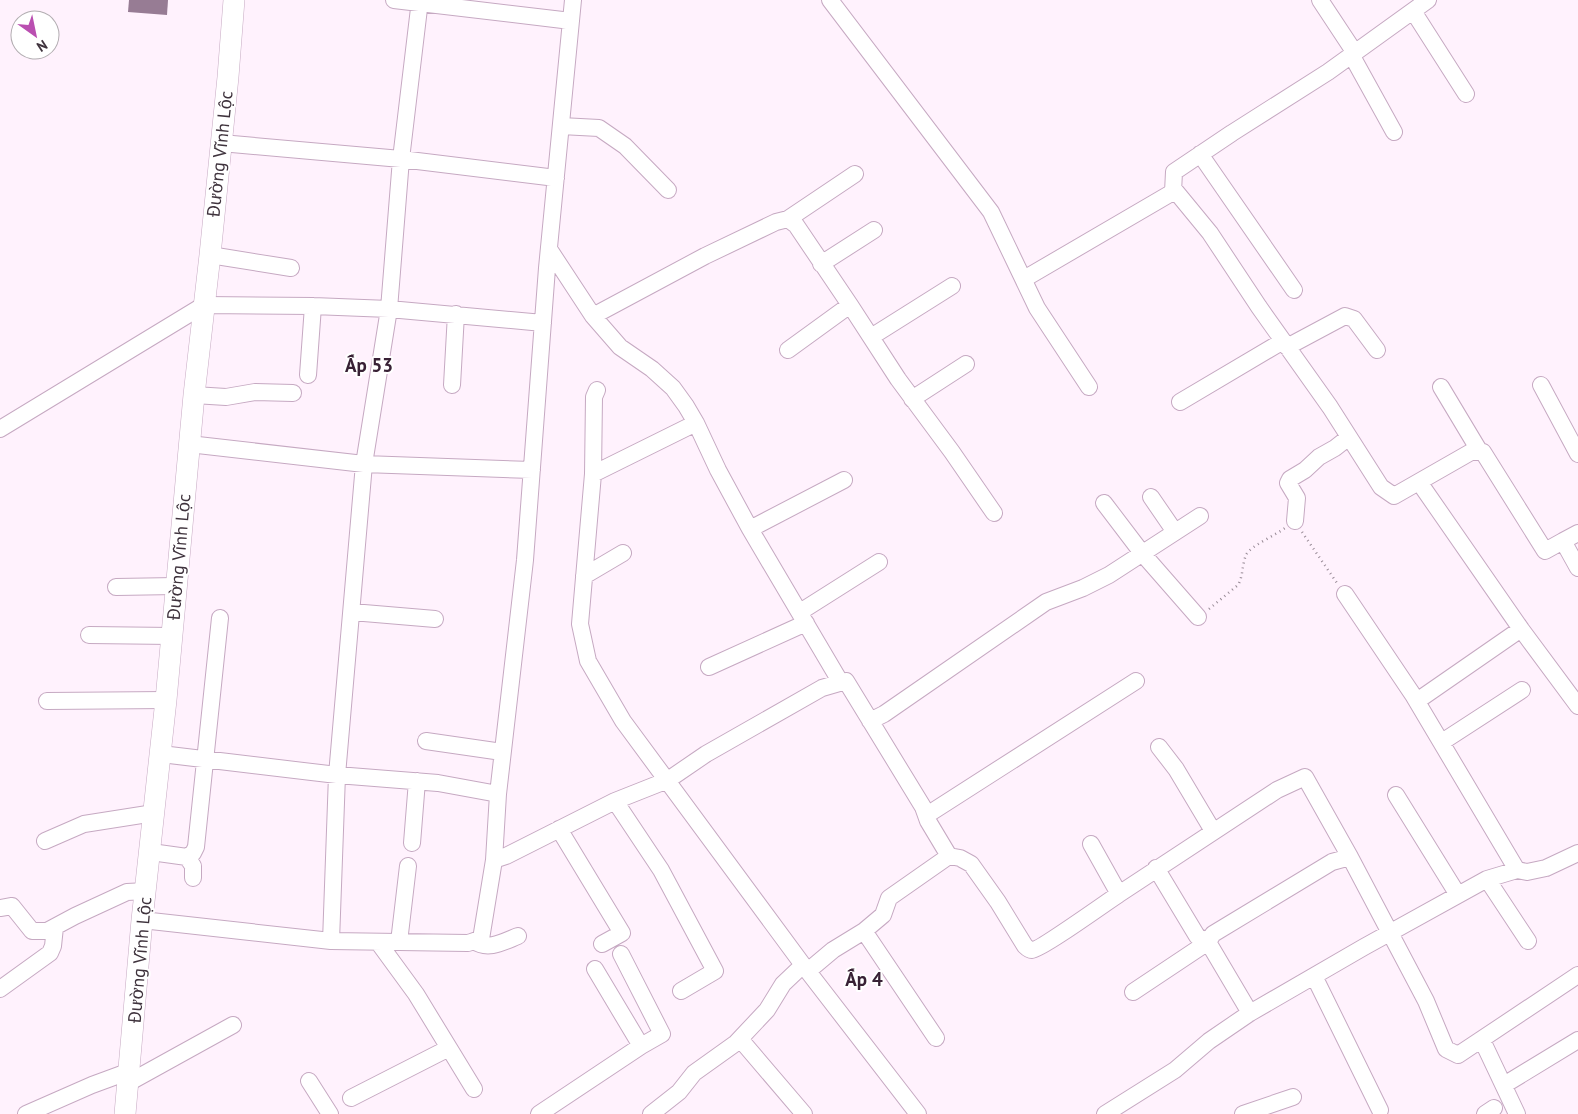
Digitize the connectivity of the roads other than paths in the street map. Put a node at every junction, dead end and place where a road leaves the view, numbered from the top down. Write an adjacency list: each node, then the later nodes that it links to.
1 (234, 0): 14 (main road, Đường Vĩnh Lộc)
2 (394, 0): 7 (street)
3 (573, 0): 9 (street)
4 (830, 0): 27 (street)
5 (1320, 0): 10 (street)
6 (1428, 0): 8 (street)
7 (420, 2): 9 (street); 16 (street)
8 (1413, 11): 10 (street); 11 (street)
9 (571, 21): 12 (street)
10 (1354, 54): 13 (street); 15 (street)
11 (1466, 94)
12 (561, 126): 18 (street); 20 (street)
13 (1394, 132)
14 (222, 143): 16 (street); 24 (main road, Đường Vĩnh Lộc)
15 (1200, 154): 19 (street); 29 (street)
16 (401, 159): 18 (street); 33 (street)
17 (855, 174): 21 (street)
18 (556, 178): 23 (street)
19 (1173, 188): 27 (street); 38 (street)
20 (668, 190)
21 (788, 219): 25 (street); 35 (street)
22 (874, 230): 25 (street)
23 (549, 249): 35 (street); 36 (street)
24 (210, 255): 26 (street); 31 (main road, Đường Vĩnh Lộc)
25 (821, 264): 30 (street)
26 (291, 268)
27 (1024, 279): 45 (street)
28 (952, 286): 37 (street)
29 (1294, 290)
30 (850, 305): 37 (street); 39 (street)
31 (204, 306): 32 (street); 49 (main road, Đường Vĩnh Lộc); 53 (street)
32 (313, 306): 33 (street); 42 (street)
33 (389, 309): 34 (street); 58 (street)
34 (456, 314): 36 (street); 43 (street)
35 (592, 316): 52 (street)
36 (543, 323): 59 (street)
37 (871, 337): 50 (street)
38 (1285, 344): 40 (street); 51 (street); 54 (street)
39 (788, 350)
40 (1377, 350)
41 (966, 364): 50 (street)
42 (308, 375)
43 (452, 385)
44 (1541, 385): 57 (street)
45 (1089, 386)
46 (1441, 387): 56 (street)
47 (597, 390): 60 (street)
48 (293, 393): 49 (street)
49 (194, 395): 55 (main road, Đường Vĩnh Lộc)
50 (912, 399): 65 (street)
51 (1180, 402)
52 (696, 423): 60 (street); 68 (street)
53 (0, 429)
54 (1349, 437): 62 (street); 67 (street)
55 (189, 444): 58 (street); 77 (main road, Đường Vĩnh Lộc)
56 (1480, 452): 62 (street); 71 (street)
57 (1578, 454)
58 (364, 464): 59 (street); 80 (street)
59 (532, 470): 100 (street)
60 (593, 474): 76 (street)
61 (844, 480): 68 (street)
62 (1419, 482): 85 (street)
63 (1151, 497): 69 (street)
64 (1104, 503): 73 (street)
65 (994, 514)
66 (1200, 516): 69 (street)
67 (1295, 521)
68 (750, 529): 83 (street)
69 (1175, 532): 73 (street)
70 (1578, 533): 71 (street)
71 (1563, 542): 75 (street)
72 (623, 553): 76 (street)
73 (1142, 553): 81 (street); 96 (street)
74 (879, 562): 83 (street)
75 (1578, 568)
76 (584, 576): 104 (street)
77 (176, 586): 78 (street); 87 (main road, Đường Vĩnh Lộc)
78 (116, 587)
79 (1345, 594): 94 (street)
80 (352, 612): 84 (street); 103 (street)
81 (1198, 617)
82 (220, 618): 102 (street)
83 (803, 618): 88 (street); 90 (street)
84 (435, 619)
85 (1521, 629): 94 (street); 95 (street)
86 (89, 635): 87 (street)
87 (172, 636): 92 (main road, Đường Vĩnh Lộc)
88 (709, 667)
89 (1136, 681): 110 (street)
90 (841, 683): 96 (street); 104 (street)
91 (1522, 690): 98 (street)
92 (166, 700): 93 (street); 101 (main road, Đường Vĩnh Lộc)
93 (47, 702)
94 (1418, 702): 98 (street)
95 (1578, 706)
96 (870, 721): 110 (street)
97 (426, 741): 100 (street)
98 (1442, 742): 124 (street)
99 (1159, 746): 112 (street)
100 (502, 752): 106 (street)
101 (161, 754): 102 (street); 109 (main road, Đường Vĩnh Lộc)
102 (205, 760): 103 (street); 119 (street)
103 (337, 775): 105 (street); 136 (street)
104 (668, 780): 108 (street); 144 (street)
105 (417, 781): 106 (street); 114 (street)
106 (498, 794): 121 (street)
107 (1396, 795): 129 (street)
108 (615, 801): 111 (street); 149 (street)
109 (154, 814): 113 (street); 116 (main road, Đường Vĩnh Lộc)
110 (928, 815): 118 (street)
111 (559, 829): 121 (street); 142 (street)
112 (1213, 832): 120 (street); 123 (street)
113 (45, 841)
114 (412, 843)
115 (1091, 844): 128 (street)
116 (151, 852): 119 (street); 127 (main road, Đường Vĩnh Lộc)
117 (1578, 853): 124 (street)
118 (949, 856): 128 (street); 133 (street)
119 (187, 857): 125 (street)
120 (1350, 857): 134 (street); 141 (street)
121 (494, 860): 140 (street)
122 (408, 866): 139 (street)
123 (1156, 868): 128 (street); 141 (street)
124 (1517, 870): 126 (street)
125 (193, 878)
126 (1487, 879): 129 (street); 137 (street)
127 (146, 891): 131 (main road, Đường Vĩnh Lộc); 132 (street)
128 (1119, 894)
129 (1458, 895): 134 (street)
130 (0, 908): 132 (street)
131 (142, 920): 136 (street); 159 (main road, Đường Vĩnh Lộc)
132 (55, 927): 148 (street)
133 (864, 931): 144 (street); 153 (street)
134 (1389, 933): 147 (street); 155 (street)
135 (518, 936): 140 (street)
136 (331, 941): 138 (street)
137 (1528, 941)
138 (378, 942): 139 (street); 158 (street)
139 (399, 942): 140 (street)
140 (474, 942)
141 (1208, 942): 150 (street); 151 (street)
142 (602, 944)
143 (621, 954): 157 (street)
144 (805, 968): 154 (street); 173 (street)
145 (595, 969): 157 (street)
146 (1578, 975): 155 (street)
147 (1314, 976): 151 (street); 165 (street)
148 (0, 989)
149 (681, 991)
150 (1133, 992)
151 (1250, 1013): 167 (street)
152 (233, 1025): 159 (street)
153 (936, 1038)
154 (740, 1039): 166 (street); 172 (street)
155 (1482, 1040): 161 (street)
156 (1578, 1040): 161 (street)
157 (641, 1046): 171 (street)
158 (449, 1048): 162 (street); 164 (street)
159 (129, 1077): 168 (street); 169 (main road, Đường Vĩnh Lộc)
160 (309, 1081): 170 (street)
161 (1504, 1085): 175 (street)
162 (474, 1089)
163 (1293, 1097): 174 (street)
164 (350, 1098)
165 (1380, 1110)
166 (797, 1112)
167 (1109, 1113)
168 (26, 1114)
169 (125, 1114)
170 (330, 1114)
171 (539, 1114)
172 (651, 1114)
173 (918, 1114)
174 (1243, 1114)
175 (1517, 1114)

